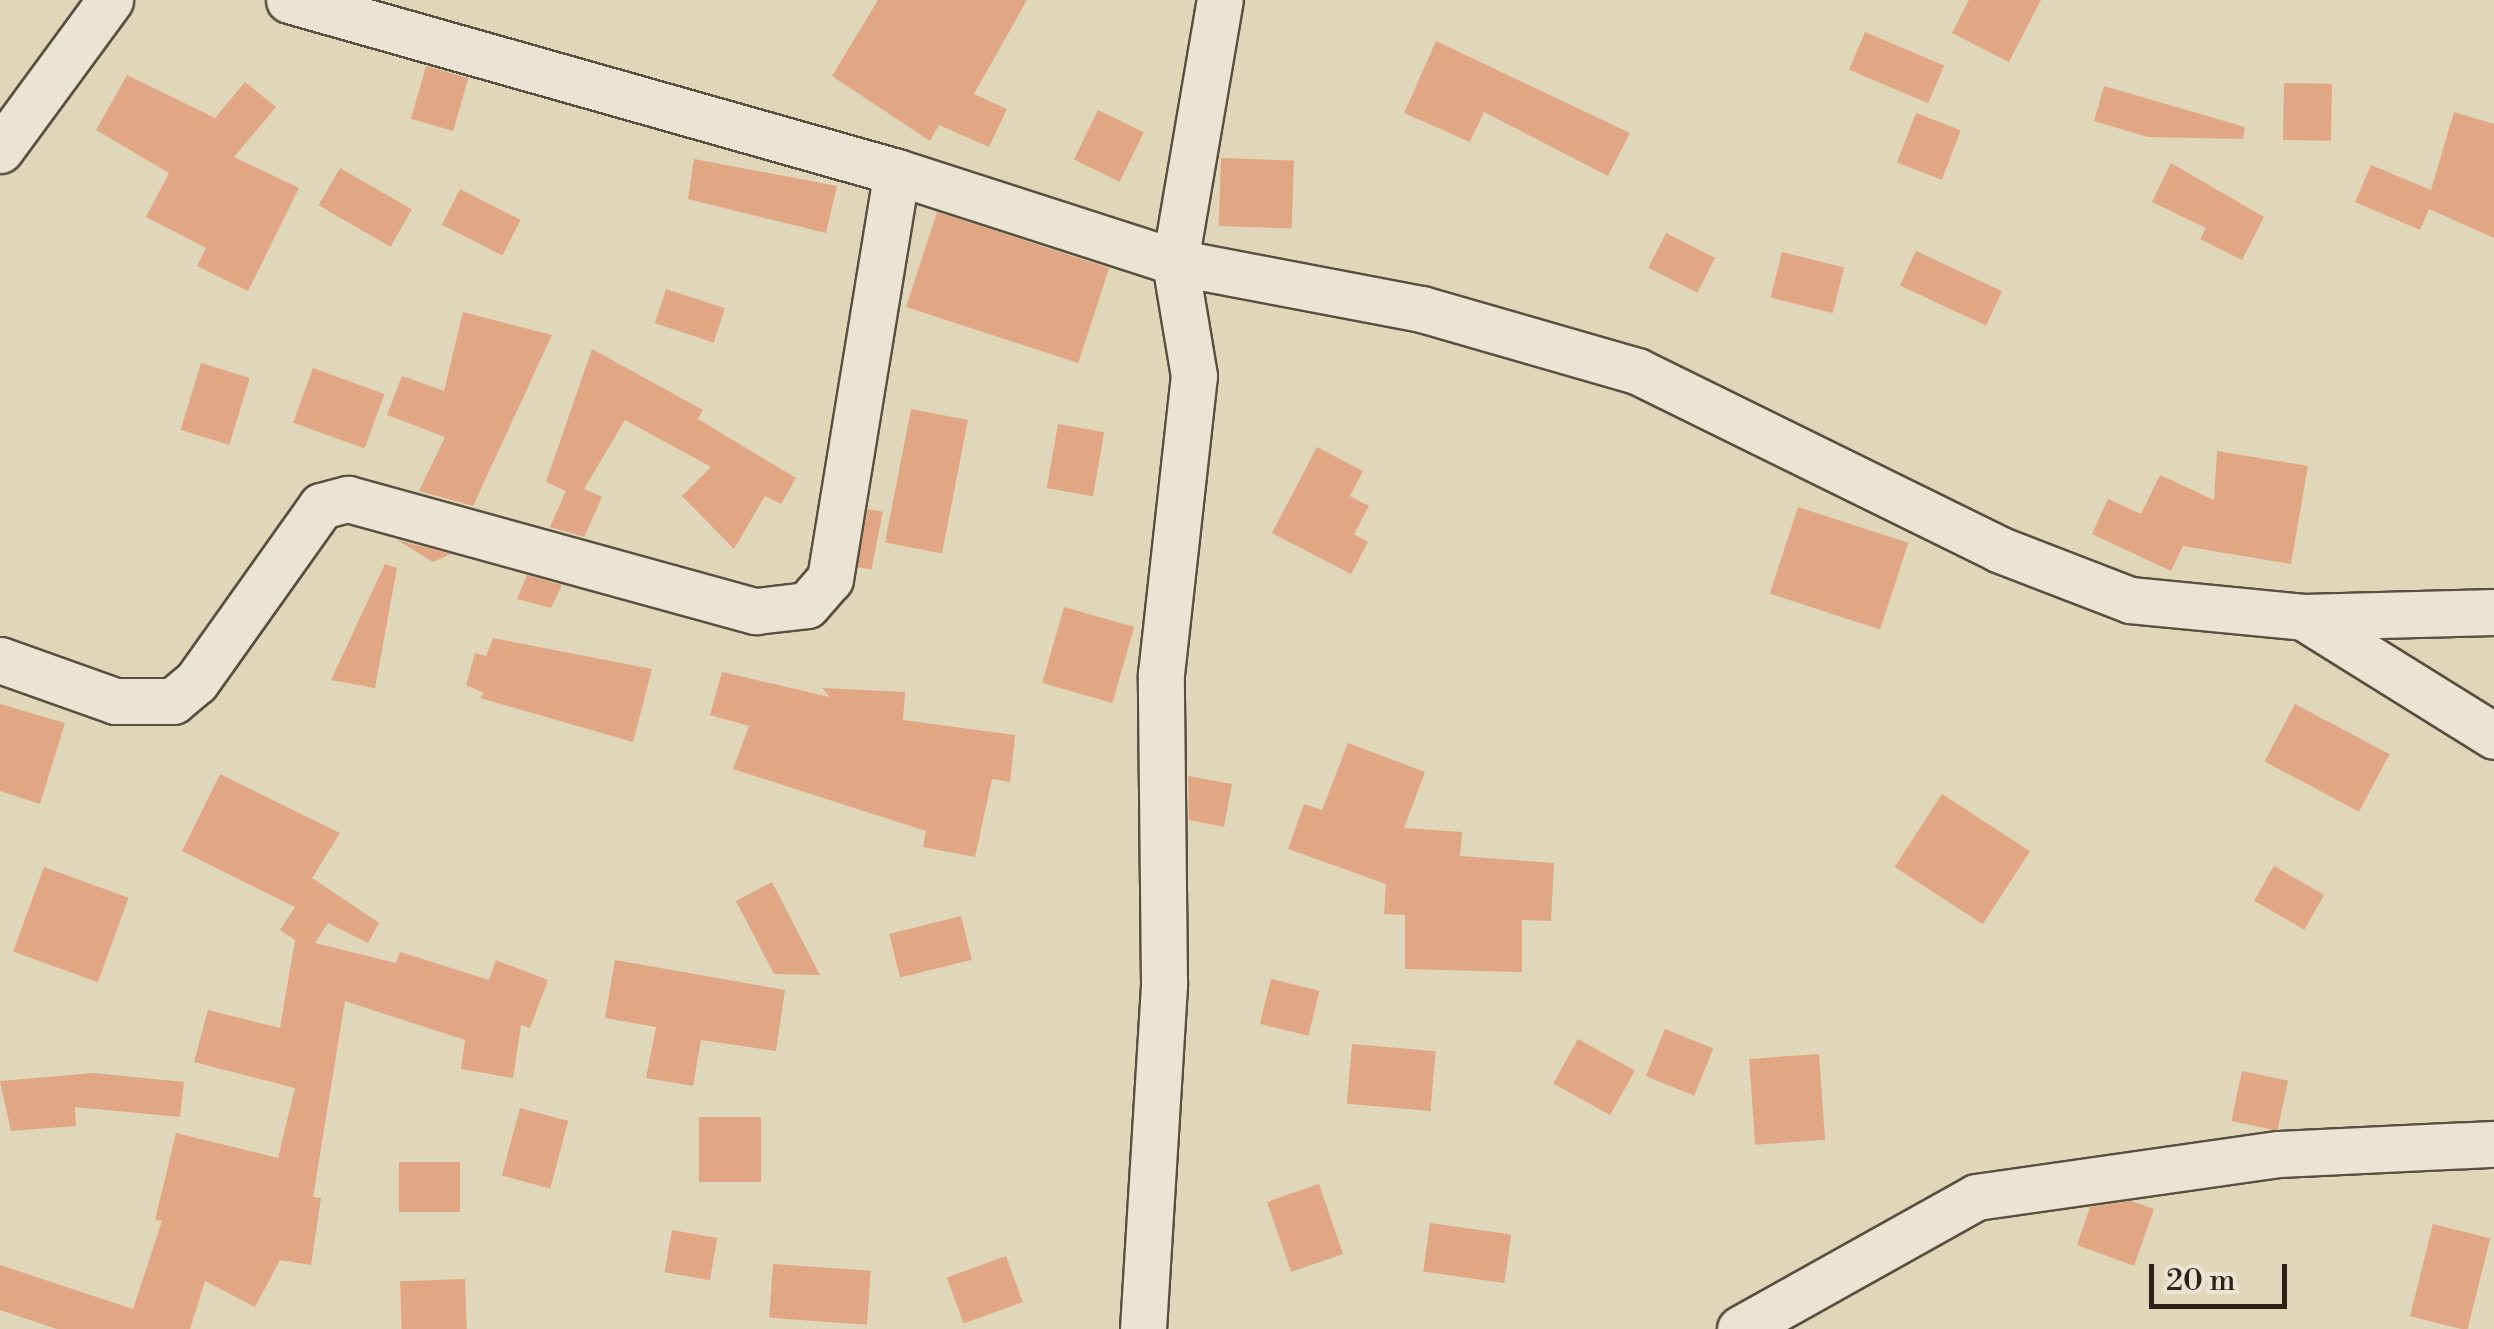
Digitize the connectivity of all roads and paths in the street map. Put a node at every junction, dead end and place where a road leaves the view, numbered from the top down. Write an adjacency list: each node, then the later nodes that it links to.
1 (110, 0): 4 (street)
2 (289, 0): 5 (street)
3 (1220, 0): 6 (street)
4 (7, 129)
5 (897, 172): 6 (street); 9 (street)
6 (1175, 262): 8 (street); 12 (street)
7 (2494, 612): 8 (street)
8 (2303, 617): 10 (street)
9 (0, 660)
10 (2494, 736)
11 (2494, 1144): 13 (street)
12 (1143, 1329)
13 (1740, 1329)

